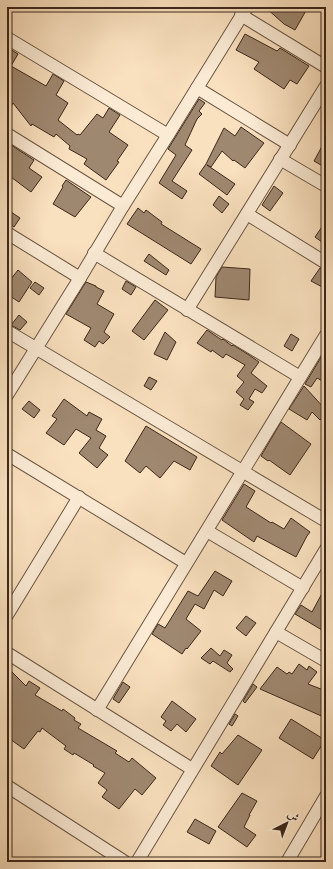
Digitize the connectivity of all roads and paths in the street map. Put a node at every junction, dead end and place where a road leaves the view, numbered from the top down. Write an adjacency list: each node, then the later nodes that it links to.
1 (244, 11): 3 (street); 5 (street)
2 (7, 38): 7 (street)
3 (326, 67)
4 (326, 86): 8 (street)
5 (197, 88): 7 (street); 8 (street)
6 (7, 134): 11 (street)
7 (168, 135): 11 (street)
8 (290, 145): 9 (street)
9 (280, 159): 10 (street); 12 (street)
10 (326, 186)
11 (123, 206): 14 (street)
12 (247, 214): 15 (street); 17 (street)
13 (7, 233): 16 (street)
14 (94, 254): 16 (street); 17 (street)
15 (326, 263)
16 (80, 278): 20 (street)
17 (188, 310): 21 (street)
18 (7, 331): 20 (street)
19 (326, 335): 21 (street)
20 (36, 348): 22 (street); 24 (street)
21 (300, 377): 24 (street)
22 (7, 395)
23 (7, 454): 25 (street)
24 (242, 472): 26 (street); 27 (street)
25 (79, 497): 29 (street); 31 (street)
26 (326, 521)
27 (207, 531): 29 (street); 30 (street)
28 (326, 549): 30 (street)
29 (186, 563): 35 (street)
30 (302, 588): 32 (street)
31 (7, 615)
32 (276, 632): 34 (street); 36 (street)
33 (7, 654): 35 (street)
34 (326, 661)
35 (97, 710): 36 (street)
36 (192, 769): 40 (street)
37 (7, 786): 39 (street)
38 (326, 796): 41 (street)
39 (124, 862)
40 (137, 862)
41 (287, 862)

